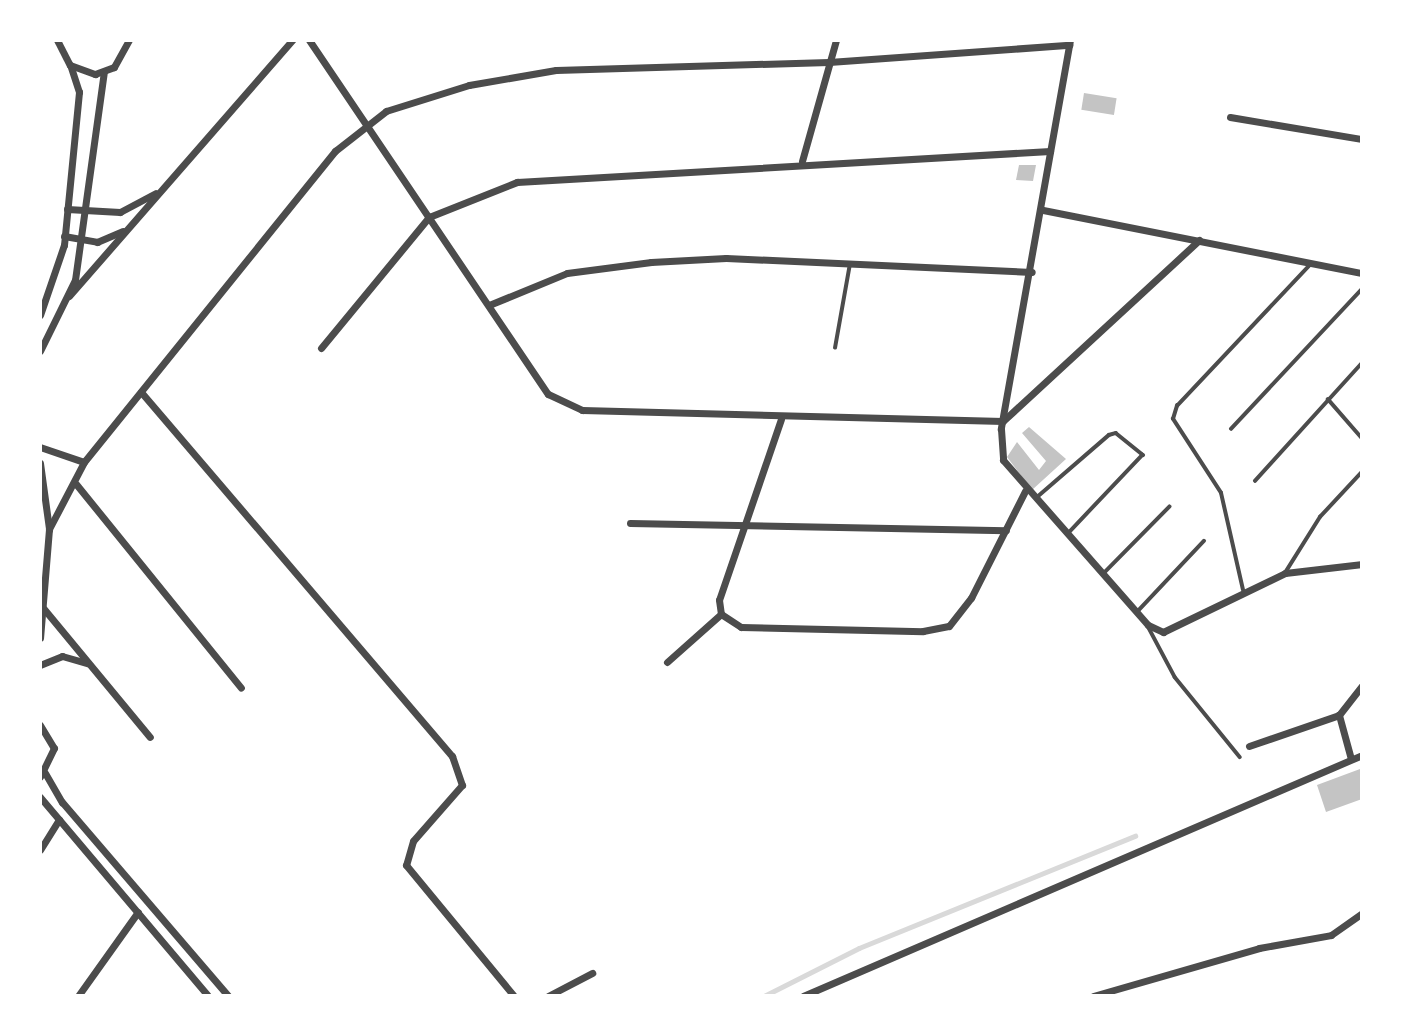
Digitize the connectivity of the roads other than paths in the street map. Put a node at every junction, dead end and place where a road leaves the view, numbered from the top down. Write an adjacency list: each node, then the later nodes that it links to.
1 (57, 40): 8 (street)
2 (129, 40): 9 (street)
3 (292, 40): 15 (street)
4 (309, 40): 11 (street)
5 (836, 40): 7 (street)
6 (1069, 43): 7 (street); 13 (street)
7 (829, 62): 11 (street); 14 (street)
8 (69, 65): 9 (street); 16 (street)
9 (104, 72): 17 (street)
10 (1230, 117): 12 (street)
11 (365, 122): 19 (street); 36 (street)
12 (1362, 139)
13 (1050, 151): 14 (street); 18 (street)
14 (802, 161): 19 (street)
15 (163, 186): 17 (street); 20 (street)
16 (67, 209): 17 (street); 21 (street)
17 (85, 209): 22 (street)
18 (1043, 210): 23 (street); 26 (street)
19 (429, 217): 30 (street); 32 (street)
20 (129, 227): 22 (street); 29 (street)
21 (64, 236): 22 (street); 31 (street)
22 (82, 240): 29 (street)
23 (1199, 240): 24 (street); 39 (street)
24 (1312, 263): 27 (street); 60 (lane)
25 (850, 264): 26 (street); 30 (street); 33 (lane)
26 (1032, 272): 39 (street)
27 (1362, 273)
28 (1362, 289): 40 (lane)
29 (69, 296): 34 (street)
30 (489, 305): 38 (street)
31 (40, 315)
32 (321, 348)
33 (835, 348)
34 (40, 351)
35 (1362, 363): 37 (lane)
36 (141, 392): 43 (street); 88 (street)
37 (1328, 399): 41 (lane); 46 (lane)
38 (781, 419): 39 (street); 52 (street)
39 (1003, 421): 48 (street)
40 (1231, 429)
41 (1362, 438)
42 (40, 447): 43 (street)
43 (84, 462): 47 (street)
44 (40, 463): 53 (street)
45 (1362, 472): 59 (lane)
46 (1255, 481)
47 (76, 484): 53 (street); 70 (street)
48 (1025, 491): 49 (street); 54 (street)
49 (1034, 499): 55 (street); 55 (lane)
50 (1169, 507): 58 (lane)
51 (630, 523): 52 (street)
52 (749, 524): 54 (street); 63 (street)
53 (49, 528): 61 (street)
54 (1006, 530): 63 (street)
55 (1067, 536): 58 (street)
56 (1204, 541): 62 (lane)
57 (1362, 564): 59 (street)
58 (1104, 573): 62 (street)
59 (1285, 573): 60 (street)
60 (1243, 590): 64 (street)
61 (44, 609): 65 (street); 68 (street)
62 (1137, 612): 64 (street)
63 (721, 614): 66 (street)
64 (1148, 625): 76 (lane)
65 (40, 638)
66 (667, 662)
67 (40, 665): 68 (street)
68 (90, 665): 73 (street)
69 (1362, 686): 71 (street)
70 (241, 688)
71 (1339, 715): 74 (street); 77 (street)
72 (40, 725): 78 (street)
73 (150, 737)
74 (1249, 746)
75 (1362, 755): 77 (street)
76 (1240, 757)
77 (1351, 760): 90 (street)
78 (43, 775): 87 (street)
79 (40, 797): 80 (street)
80 (59, 820): 81 (street); 82 (street)
81 (40, 850)
82 (138, 912): 85 (street); 86 (street)
83 (1362, 913): 91 (street)
84 (592, 973): 89 (street)
85 (78, 996)
86 (208, 996)
87 (228, 996)
88 (514, 996)
89 (548, 996)
90 (803, 996)
91 (1093, 996)

